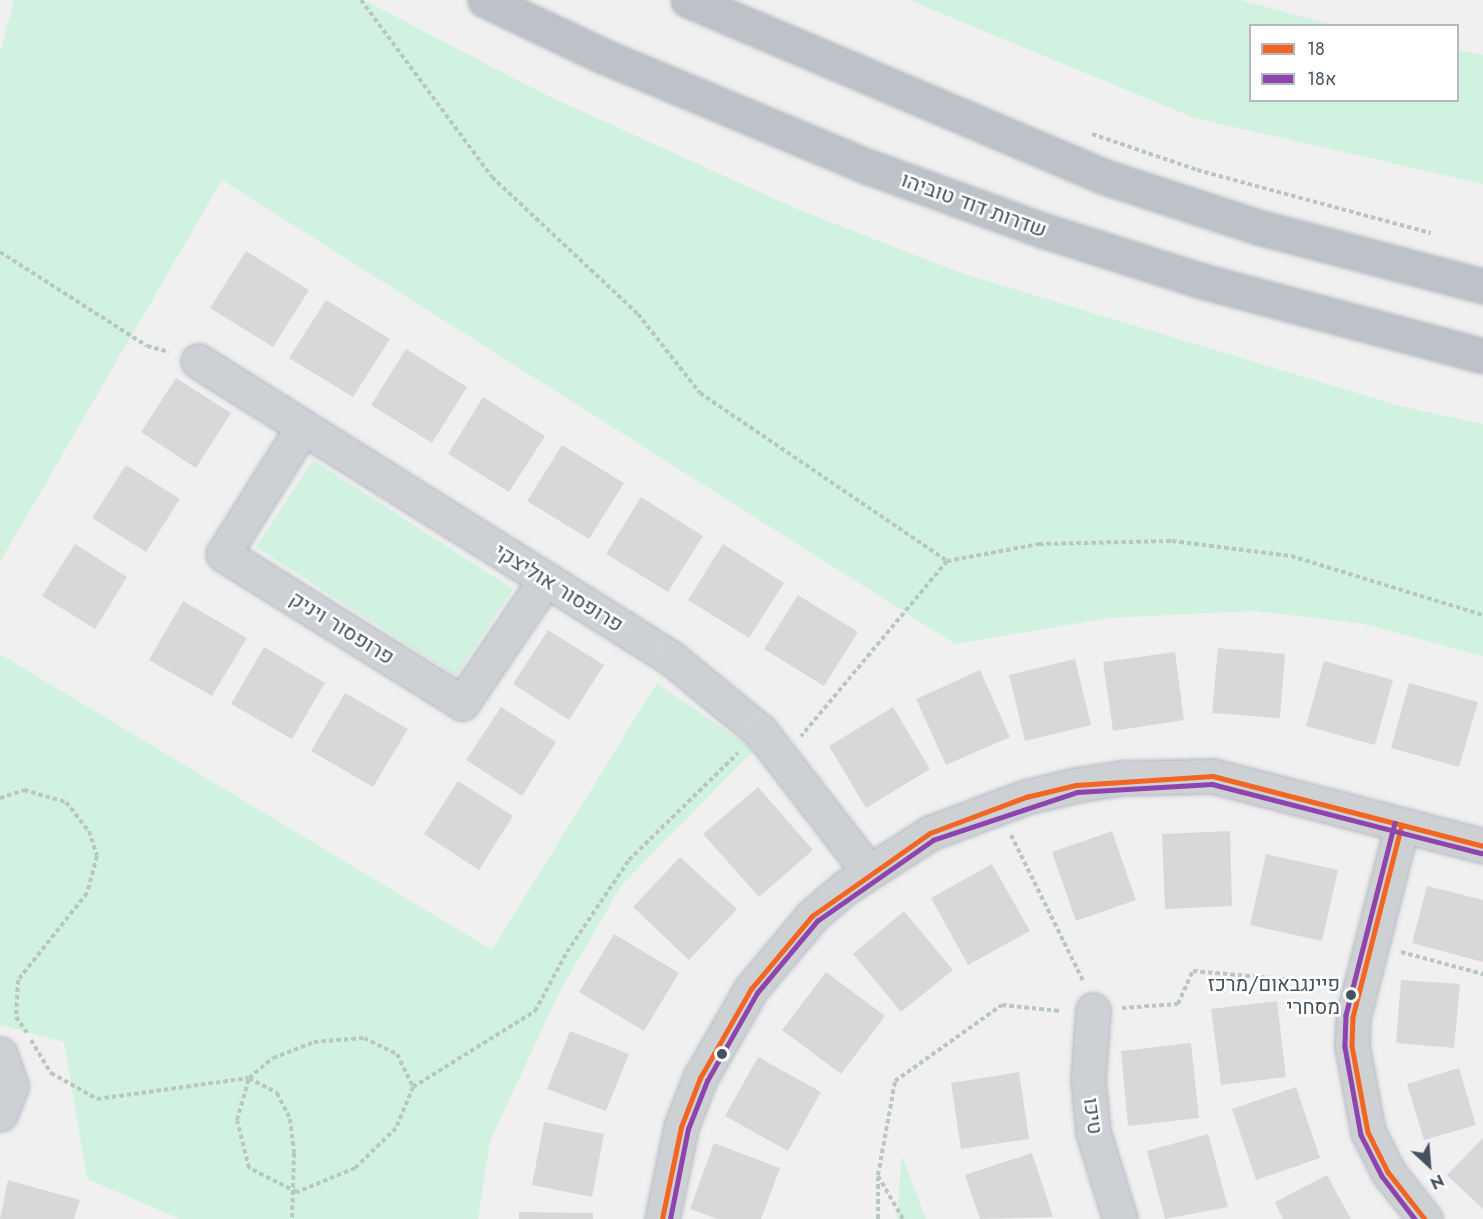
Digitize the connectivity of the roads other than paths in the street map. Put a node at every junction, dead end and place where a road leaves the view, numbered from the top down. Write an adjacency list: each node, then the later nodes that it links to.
1 (486, 0): 4 (highway, שדרות דוד טוביהו)
2 (688, 0): 3 (highway)
3 (1483, 286)
4 (1483, 356)
5 (198, 362): 6 (street, פרופסור אוליצקי)
6 (303, 427): 7 (street, פרופסור אוליצקי); 7 (street, פרופסור ויניק)
7 (546, 579): 10 (street, פרופסור אוליצקי)
8 (1401, 825): 9 (street); 10 (street); 16 (street)
9 (1483, 846)
10 (869, 872): 14 (street)
11 (1093, 1010): 15 (street, טיכו)
12 (0, 1054): 13 (street)
13 (0, 1114)
14 (662, 1219)
15 (1120, 1219)
16 (1425, 1219)

